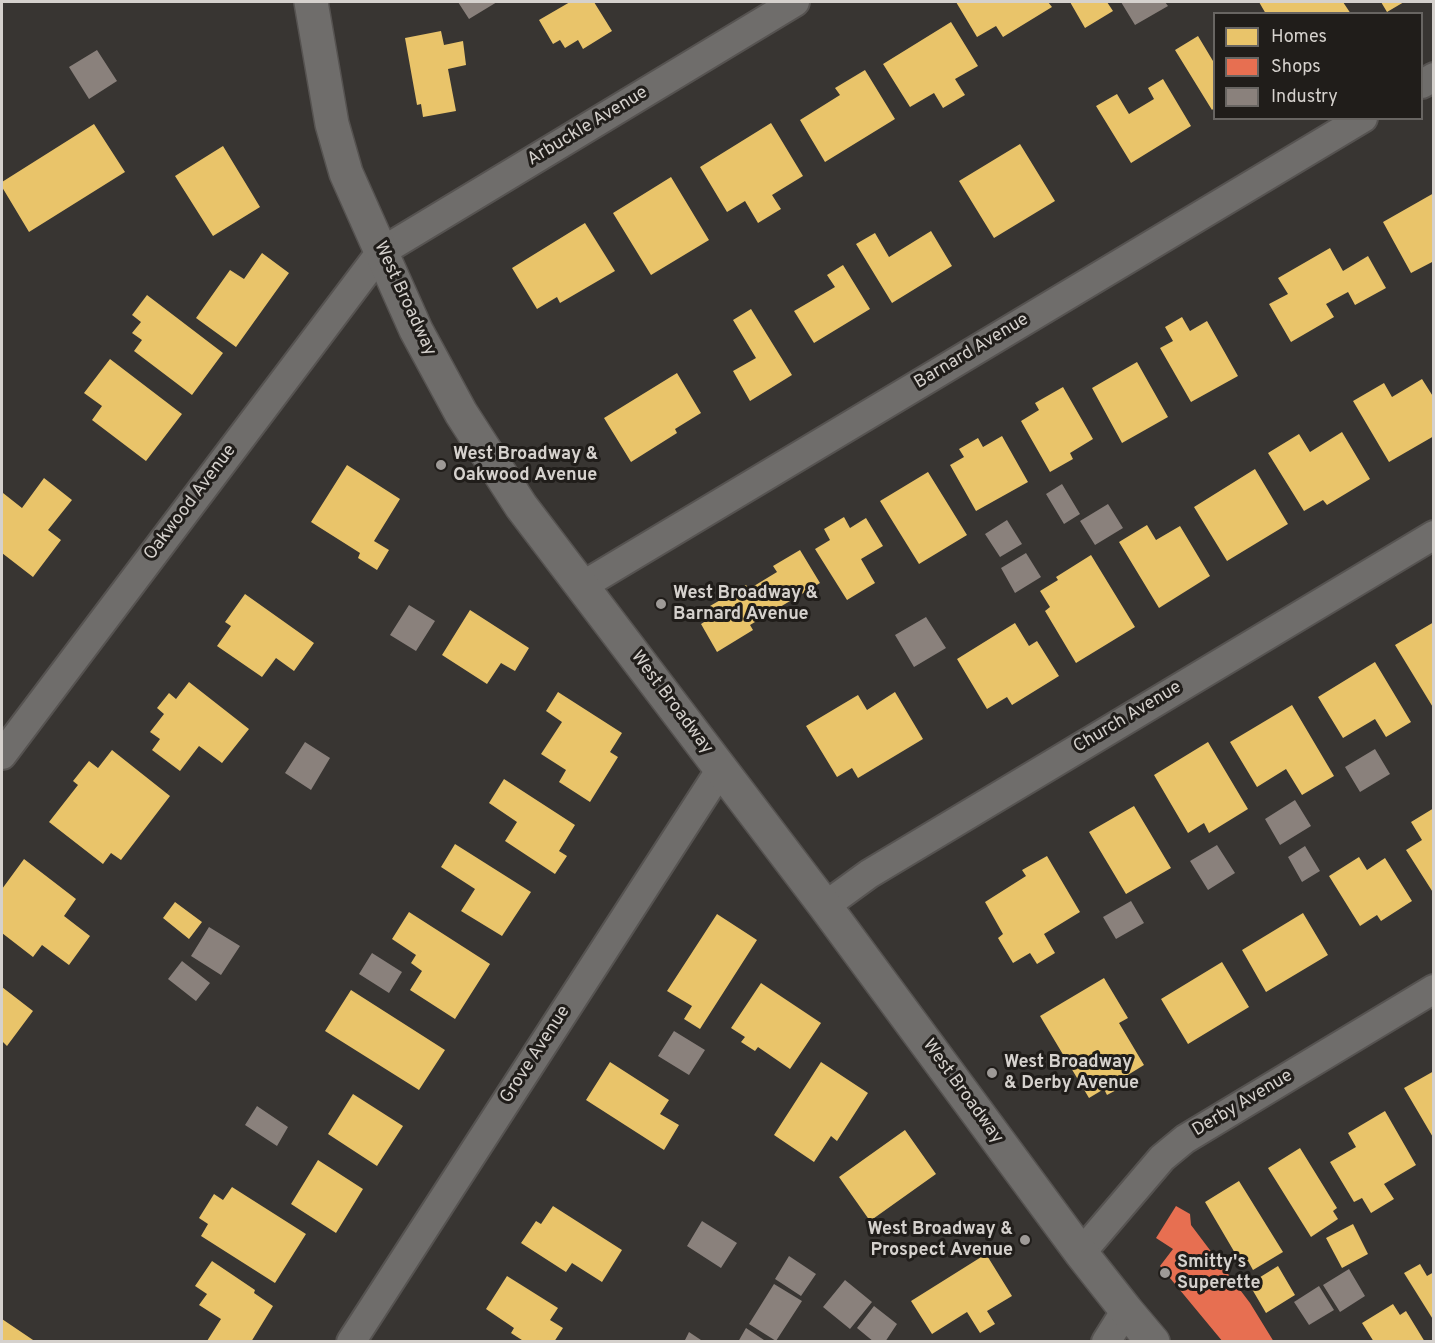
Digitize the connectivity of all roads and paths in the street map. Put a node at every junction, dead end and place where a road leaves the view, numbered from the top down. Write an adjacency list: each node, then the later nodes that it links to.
1 (311, 2): 4 (main road, West Broadway)
2 (795, 2): 4 (street, Arbuckle Avenue)
3 (1360, 120): 6 (street, Barnard Avenue)
4 (381, 252): 6 (main road, West Broadway); 7 (street, Oakwood Avenue)
5 (1434, 535): 9 (street, Church Avenue)
6 (582, 586): 8 (main road, West Broadway)
7 (2, 755)
8 (721, 769): 9 (main road, West Broadway); 13 (street, Grove Avenue)
9 (825, 906): 11 (main road, West Broadway)
10 (1434, 989): 11 (street, Derby Avenue)
11 (1081, 1253): 12 (main road, West Broadway)
12 (1125, 1310): 14 (street); 15 (main road, West Broadway)
13 (351, 1341)
14 (1106, 1341)
15 (1153, 1341)

